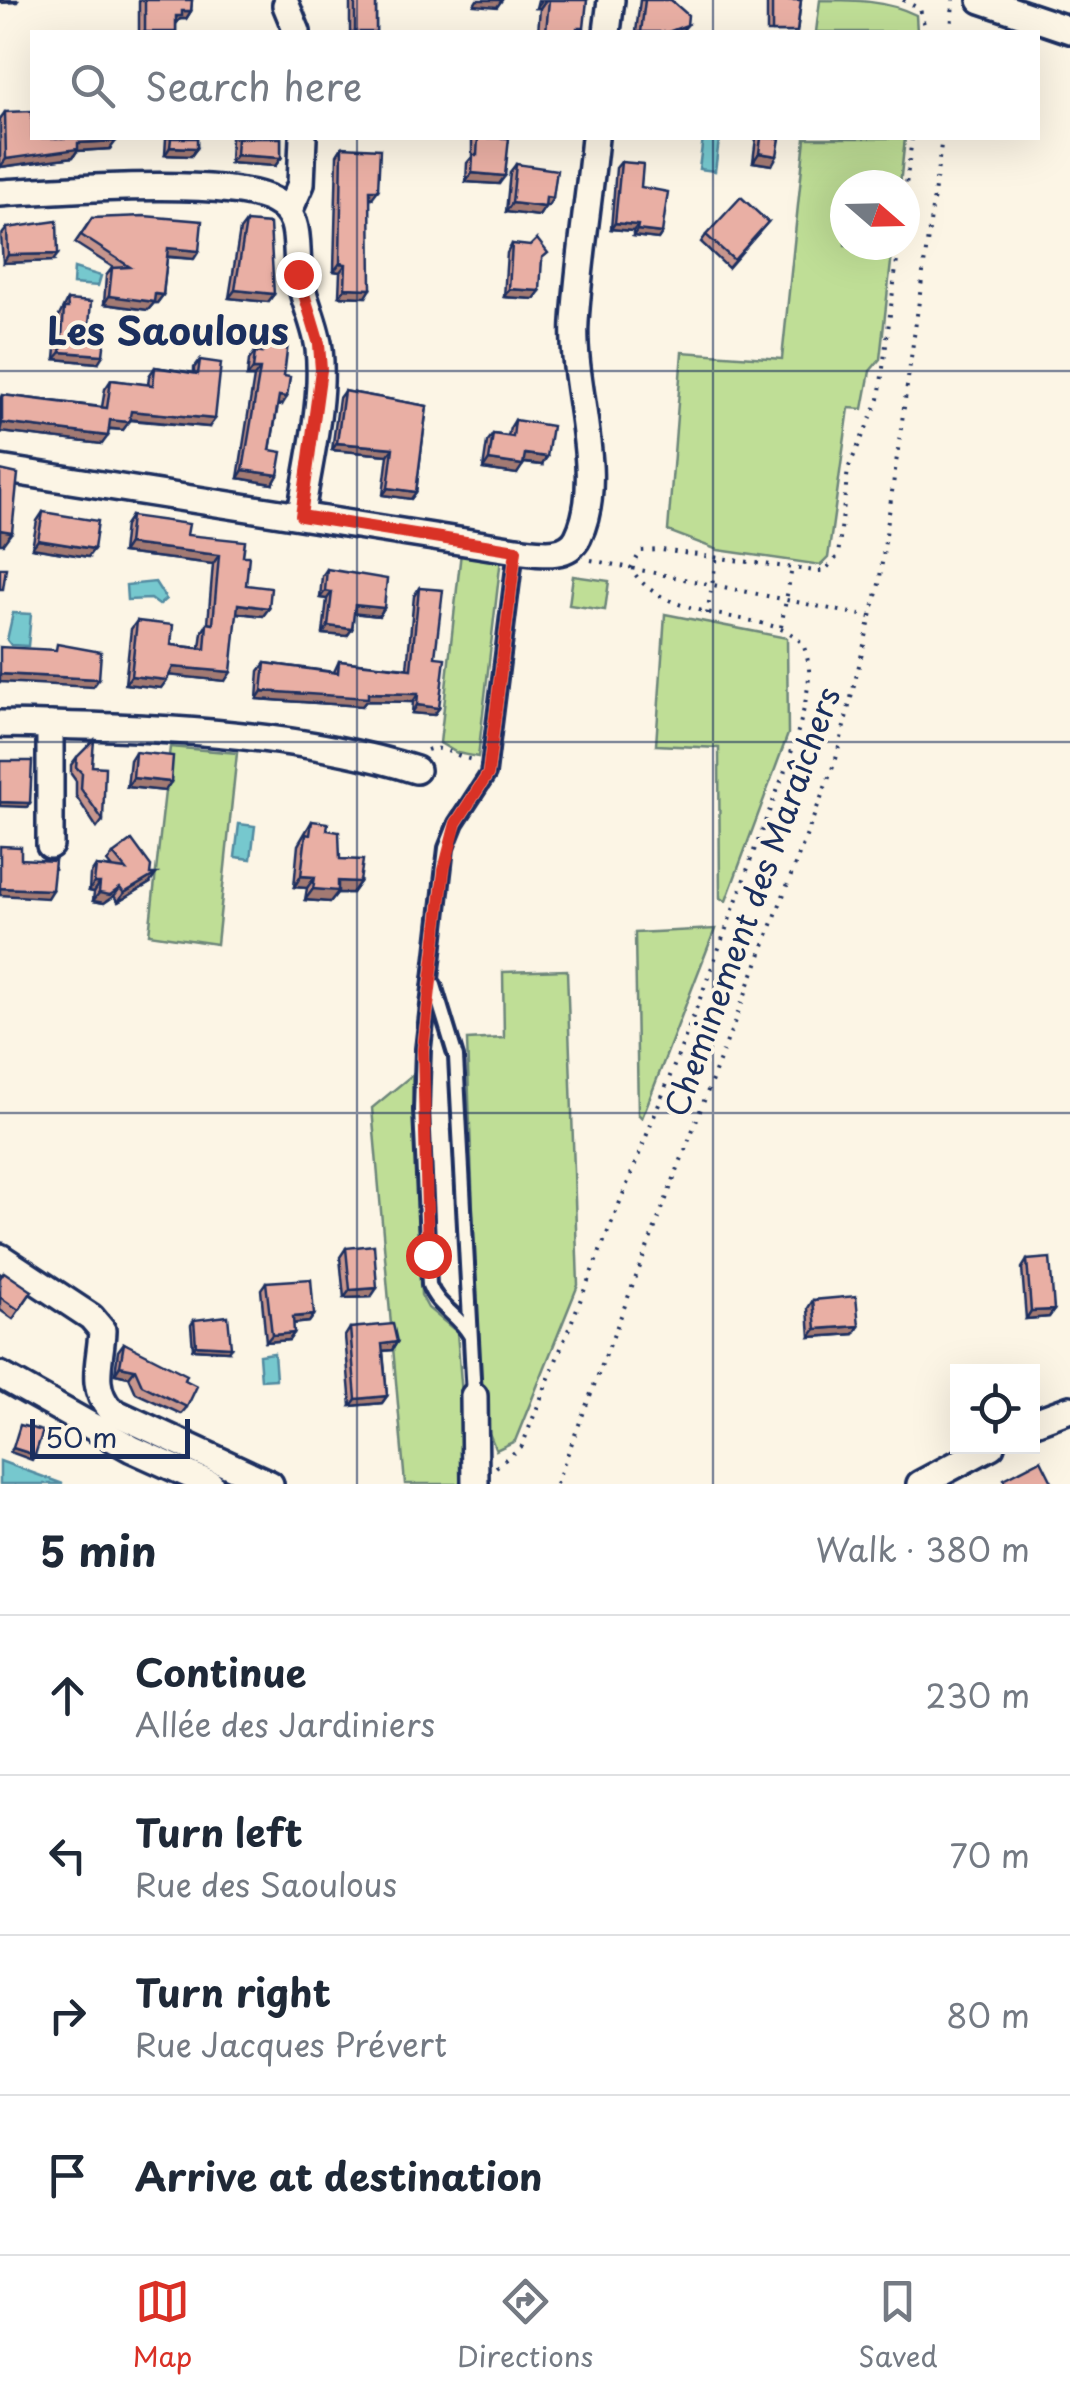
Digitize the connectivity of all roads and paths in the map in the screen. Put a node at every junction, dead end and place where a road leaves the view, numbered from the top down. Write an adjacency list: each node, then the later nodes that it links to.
1 (610, 0): 7 (street)
2 (903, 0): 8 (path)
3 (953, 0): 9 (path)
4 (981, 0): 10 (street)
5 (286, 4): 6 (street)
6 (296, 30)
7 (607, 30)
8 (925, 30)
9 (951, 30)
10 (1070, 30)
11 (303, 140): 17 (street)
12 (596, 140): 22 (street)
13 (912, 140): 15 (path)
14 (942, 140): 29 (path, Cheminement des Maraîchers)
15 (908, 170)
16 (0, 192): 17 (street)
17 (289, 212): 20 (street)
18 (897, 260): 25 (path)
19 (0, 470): 20 (street)
20 (301, 516): 21 (street)
21 (516, 550): 22 (street); 33 (lane)
22 (560, 551): 24 (path)
23 (717, 556): 24 (path); 25 (path); 26 (path)
24 (632, 568): 26 (path); 28 (path)
25 (792, 568): 27 (path)
26 (712, 585): 27 (path); 28 (path)
27 (787, 597): 29 (path); 30 (path)
28 (708, 614): 30 (path)
29 (870, 617): 50 (path, Cheminement des Maraîchers)
30 (781, 628): 45 (path)
31 (0, 724): 32 (street)
32 (50, 725): 34 (street); 35 (street)
33 (490, 763): 34 (path); 36 (lane)
34 (405, 766)
35 (50, 845)
36 (434, 983): 37 (lane); 38 (lane)
37 (423, 1049): 38 (lane); 40 (lane)
38 (454, 1050): 40 (lane)
39 (0, 1257): 48 (street)
40 (470, 1335): 42 (lane)
41 (0, 1376): 47 (street)
42 (474, 1396): 49 (street)
43 (1070, 1408): 44 (street)
44 (1040, 1419)
45 (522, 1446)
46 (976, 1454): 51 (street)
47 (210, 1484)
48 (270, 1484)
49 (475, 1484)
50 (556, 1484)
51 (920, 1484)

